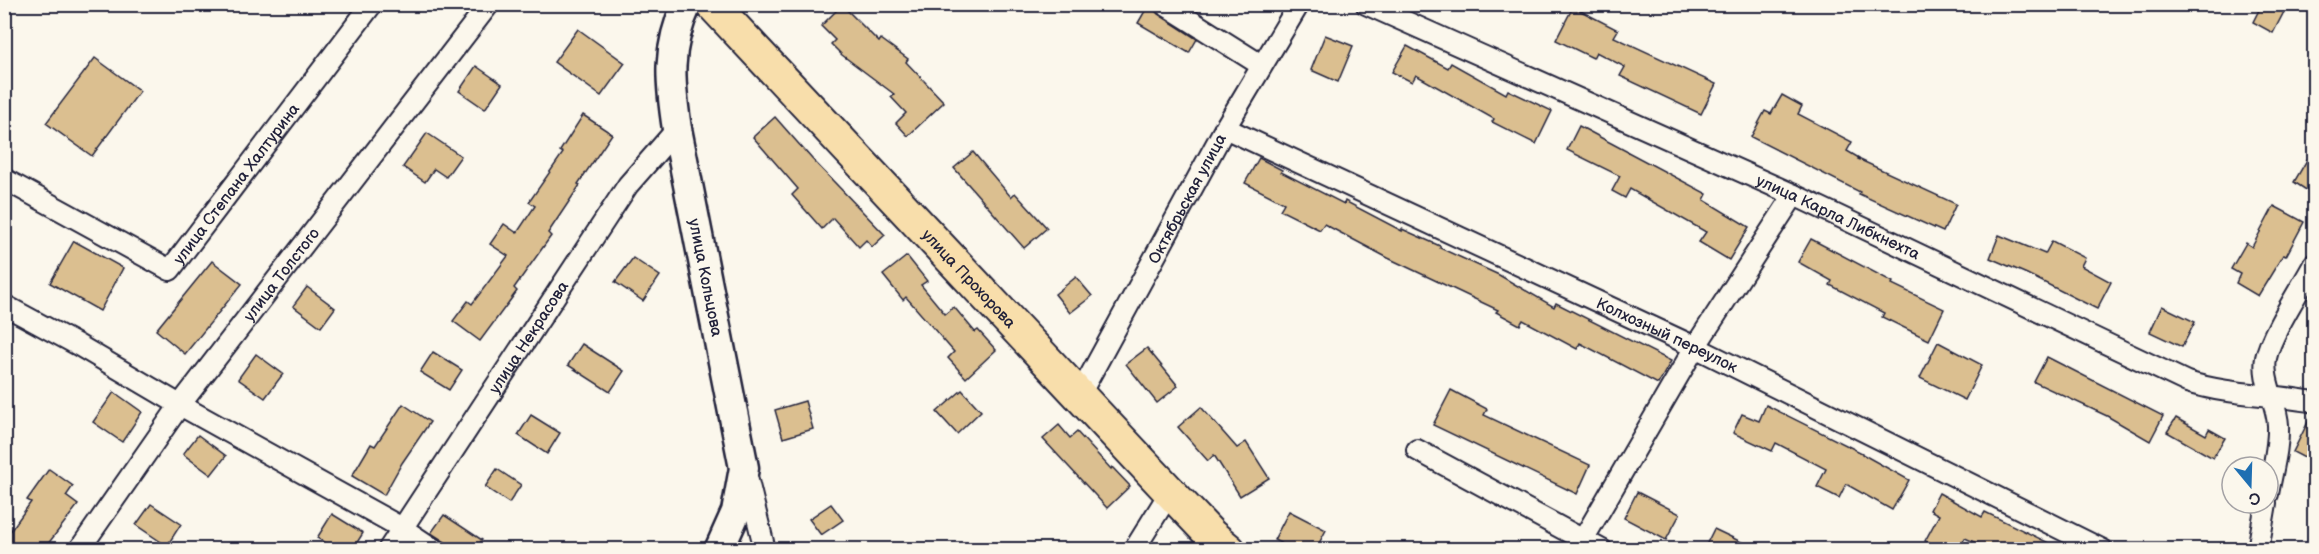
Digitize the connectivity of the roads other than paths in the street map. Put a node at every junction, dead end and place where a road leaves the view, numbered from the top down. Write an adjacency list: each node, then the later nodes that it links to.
1 (372, 4): 11 (street, улица Степана Халтурина)
2 (489, 4): 19 (street, улица Толстого)
3 (687, 4): 10 (main road, улица Кольцова)
4 (712, 4): 17 (main road, улица Прохорова)
5 (1164, 4): 8 (street)
6 (1299, 4): 8 (street, Октябрьская улица)
7 (1366, 4): 12 (street, улица Карла Либкнехта)
8 (1261, 65): 9 (street, Октябрьская улица)
9 (1226, 128): 15 (street, Колхозный переулок); 17 (street, Октябрьская улица)
10 (677, 129): 22 (main road, улица Кольцова); 25 (street, улица Некрасова)
11 (4, 179)
12 (1794, 195): 15 (street); 16 (street, улица Карла Либкнехта)
13 (2314, 264): 16 (street)
14 (4, 305): 19 (street)
15 (1695, 347): 26 (street); 35 (street, Колхозный переулок)
16 (2272, 395): 18 (street, улица Карла Либкнехта); 21 (street)
17 (1079, 396): 23 (main road, улица Прохорова)
18 (2314, 402)
19 (180, 405): 25 (street); 27 (street, улица Толстого)
20 (1417, 450): 26 (street)
21 (2274, 455)
22 (744, 468): 30 (main road); 31 (street, улица Кольцова)
23 (1170, 492): 32 (street); 33 (main road, улица Прохорова)
24 (2264, 515): 36 (street)
25 (402, 528): 28 (street, улица Некрасова); 29 (street)
26 (1580, 544): 34 (street)
27 (79, 549)
28 (388, 549)
29 (435, 549)
30 (719, 549)
31 (765, 549)
32 (1134, 549)
33 (1229, 549)
34 (1602, 549)
35 (2103, 549)
36 (2258, 549)

